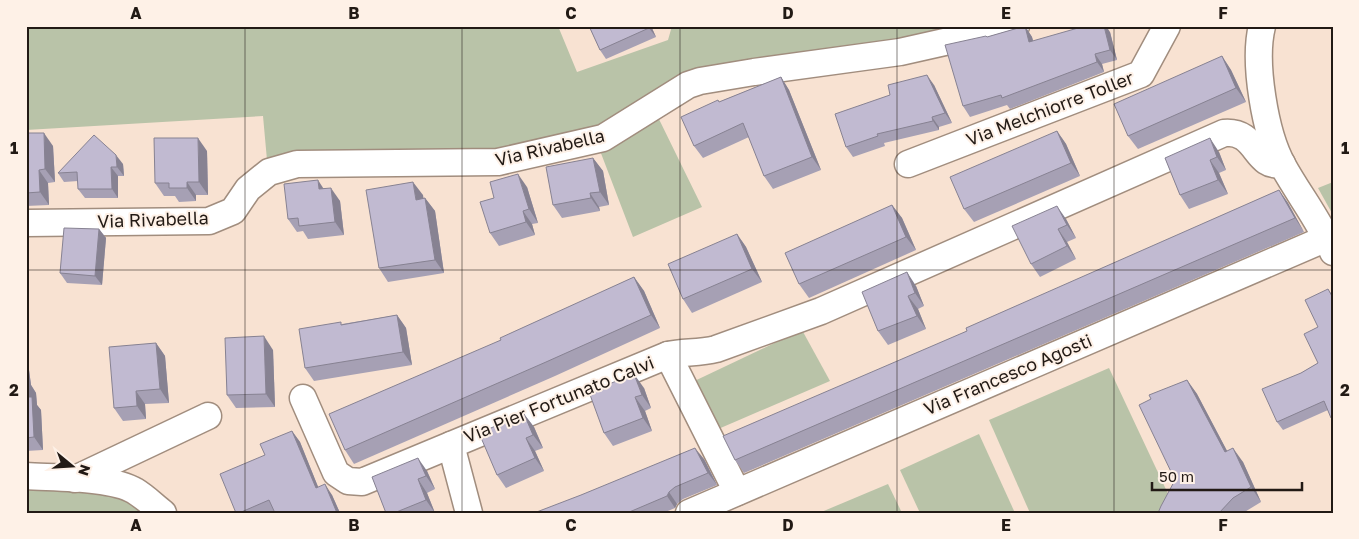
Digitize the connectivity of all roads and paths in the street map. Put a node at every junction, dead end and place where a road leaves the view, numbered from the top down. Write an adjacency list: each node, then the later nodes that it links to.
1 (1016, 26): 8 (street, Via Rivabella)
2 (1151, 26): 3 (street)
3 (1162, 26)
4 (1167, 26): 6 (street, Via Melchiorre Toller)
5 (1262, 26): 7 (street)
6 (908, 164)
7 (1282, 164): 9 (street); 10 (street, Via Pier Fortunato Calvi)
8 (26, 223)
9 (1330, 245): 16 (street, Via Francesco Agosti)
10 (668, 355): 13 (street, Via Pier Fortunato Calvi); 16 (street, Via Pier Fortunato Calvi)
11 (303, 398): 13 (street, Via Pier Fortunato Calvi)
12 (208, 416): 15 (street)
13 (450, 444): 18 (street, Via Pier Fortunato Calvi)
14 (26, 476): 15 (street)
15 (75, 480): 17 (street)
16 (737, 492): 19 (street, Via Francesco Agosti)
17 (163, 513)
18 (469, 513)
19 (689, 513)

